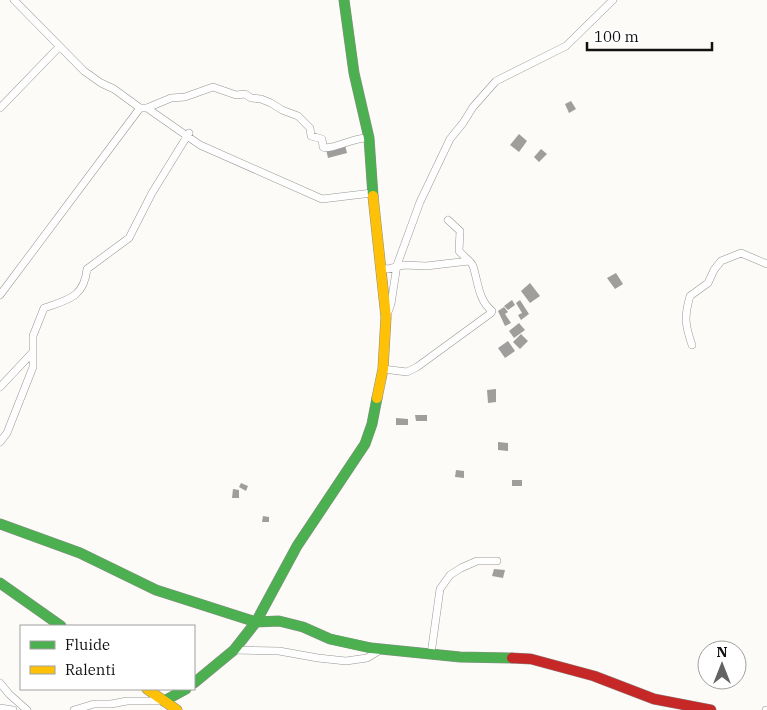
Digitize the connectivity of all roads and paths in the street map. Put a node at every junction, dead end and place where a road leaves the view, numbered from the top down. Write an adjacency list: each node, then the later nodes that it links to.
1 (14, 0): 4 (street)
2 (344, 0): 8 (street)
3 (613, 0): 13 (street)
4 (58, 47): 5 (street); 6 (street)
5 (0, 108)
6 (144, 108): 7 (street); 8 (street); 15 (street)
7 (188, 134): 9 (street); 18 (street)
8 (369, 138): 9 (street)
9 (372, 193): 14 (street)
10 (448, 220): 11 (street)
11 (469, 261): 13 (street); 19 (street)
12 (767, 264): 17 (street)
13 (396, 267): 14 (street); 16 (street)
14 (380, 268): 16 (street)
15 (0, 295)
16 (386, 317): 19 (street)
17 (692, 345)
18 (33, 352): 20 (street); 21 (street)
19 (382, 369): 25 (street)
20 (0, 387)
21 (0, 442)
22 (0, 524): 25 (street)
23 (497, 561): 29 (street)
24 (0, 583): 26 (street)
25 (256, 622): 27 (street); 28 (street)
26 (60, 625)
27 (382, 649): 28 (street); 29 (street)
28 (234, 650): 30 (street)
29 (431, 654): 40 (street)
30 (195, 682)
31 (0, 683): 37 (street)
32 (148, 690): 34 (street)
33 (184, 690): 34 (street)
34 (164, 701): 38 (street); 39 (street)
35 (0, 708): 36 (street)
36 (13, 710)
37 (27, 710)
38 (74, 710)
39 (177, 710)
40 (711, 710)

